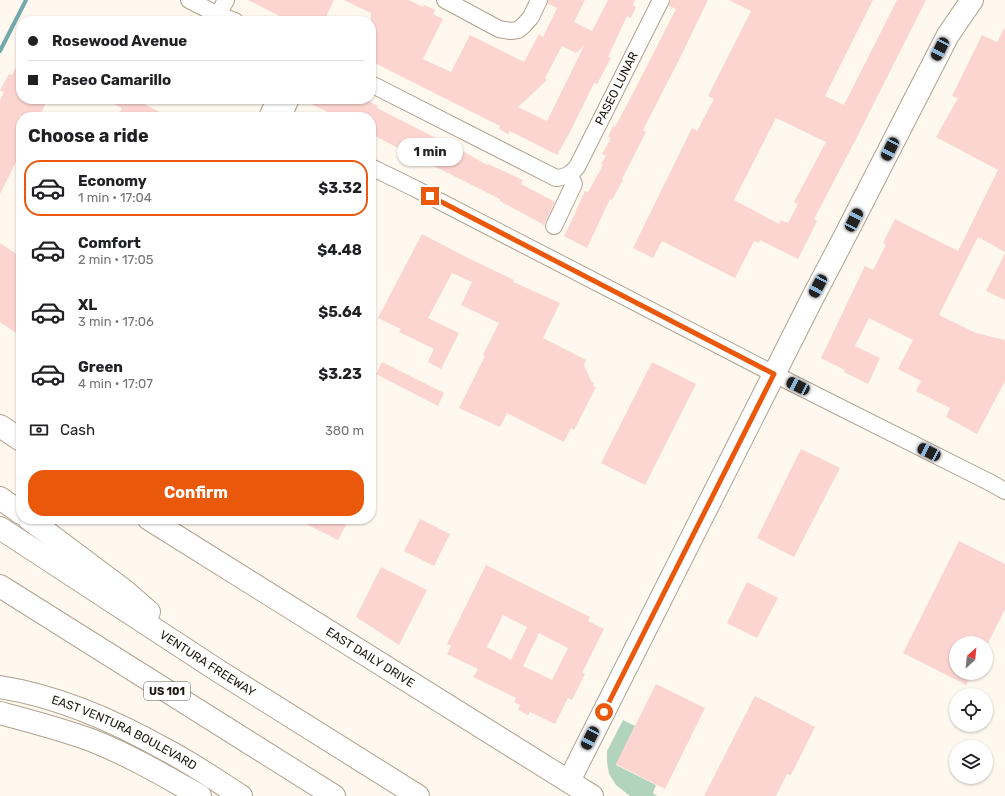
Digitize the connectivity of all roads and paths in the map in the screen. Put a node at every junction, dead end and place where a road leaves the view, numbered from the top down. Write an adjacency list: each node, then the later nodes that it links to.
1 (189, 0): 7 (street)
2 (226, 0): 7 (street)
3 (445, 0): 4 (street)
4 (539, 0)
5 (661, 0): 11 (street, PASEO LUNAR)
6 (972, 0): 13 (main road)
7 (218, 15): 8 (street)
8 (221, 16)
9 (376, 87): 11 (street)
10 (376, 170): 13 (street)
11 (570, 175): 12 (street)
12 (554, 226)
13 (774, 374): 16 (street); 26 (main road)
14 (0, 426): 15 (main road)
15 (16, 437)
16 (1005, 491)
17 (0, 498): 18 (main road)
18 (16, 509)
19 (36, 524): 23 (main road)
20 (157, 524): 26 (main road, EAST DAILY DRIVE)
21 (0, 528): 23 (main road, VENTURA FREEWAY)
22 (0, 586): 29 (main road, US 101)
23 (217, 670): 30 (main road, VENTURA FREEWAY)
24 (0, 687): 28 (main road, EAST VENTURA BOULEVARD)
25 (0, 713): 27 (main road, EAST VENTURA BOULEVARD)
26 (569, 781): 31 (main road, EAST DAILY DRIVE)
27 (200, 796)
28 (241, 796)
29 (334, 796)
30 (418, 796)
31 (592, 796)

